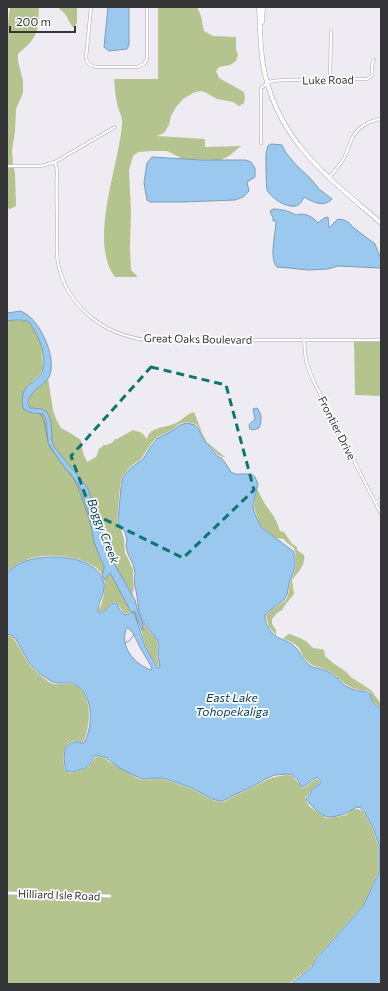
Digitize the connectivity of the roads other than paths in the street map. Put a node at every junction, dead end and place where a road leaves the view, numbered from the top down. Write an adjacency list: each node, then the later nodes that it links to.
1 (91, 7): 2 (street)
2 (147, 7)
3 (259, 7): 6 (main road)
4 (263, 7): 6 (main road)
5 (331, 31): 8 (street)
6 (260, 34): 9 (main road)
7 (374, 60): 8 (street, Luke Road)
8 (330, 80): 9 (street, Luke Road)
9 (267, 82): 12 (street); 15 (main road)
10 (381, 119): 15 (street)
11 (115, 127): 13 (street)
12 (261, 143)
13 (55, 162): 14 (street); 17 (street, Great Oaks Boulevard)
14 (7, 166)
15 (329, 178): 16 (main road)
16 (381, 223)
17 (304, 340): 18 (street, Great Oaks Boulevard); 20 (street, Frontier Drive)
18 (381, 340)
19 (381, 500): 20 (street)
20 (376, 502): 21 (street, Frontier Drive)
21 (381, 514)
22 (7, 893): 23 (street, Hilliard Isle Road)
23 (110, 896)

